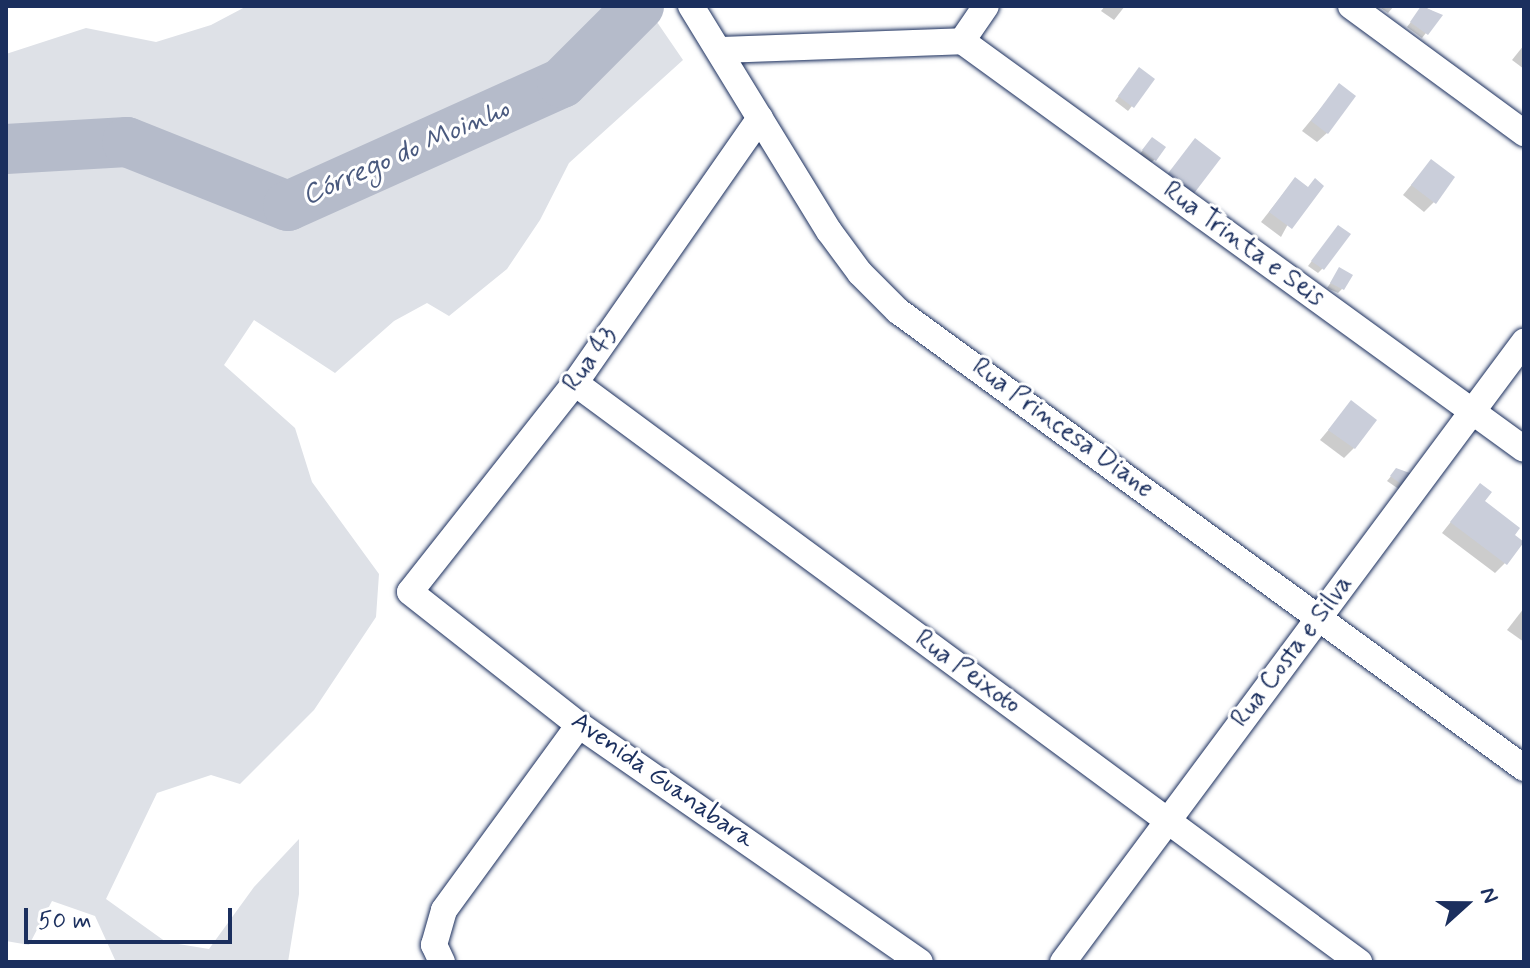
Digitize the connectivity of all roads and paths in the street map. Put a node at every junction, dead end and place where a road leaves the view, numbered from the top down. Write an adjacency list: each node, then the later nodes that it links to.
1 (986, 6): 4 (street)
2 (1351, 6): 7 (street)
3 (692, 8): 5 (street, Rua Princesa Diane)
4 (962, 41): 5 (street); 10 (street, Rua Trinta e Seis)
5 (721, 50): 6 (street, Rua Princesa Diane)
6 (760, 118): 9 (street, Rua 43); 13 (street, Rua Princesa Diane)
7 (1524, 133)
8 (1524, 342): 10 (street, Rua Costa e Silva)
9 (575, 383): 12 (street, Rua 43); 16 (street, Rua Peixoto)
10 (1473, 411): 11 (street, Rua Trinta e Seis); 13 (street, Rua Costa e Silva)
11 (1524, 449)
12 (410, 592): 14 (street, Avenida Guanabara)
13 (1321, 616): 15 (street, Rua Princesa Diane); 16 (street, Rua Costa e Silva)
14 (579, 725): 17 (street); 18 (street, Avenida Guanabara)
15 (1524, 768)
16 (1165, 819): 19 (street, Rua Costa e Silva); 20 (street, Rua Peixoto)
17 (442, 962)
18 (920, 962)
19 (1063, 962)
20 (1359, 962)

